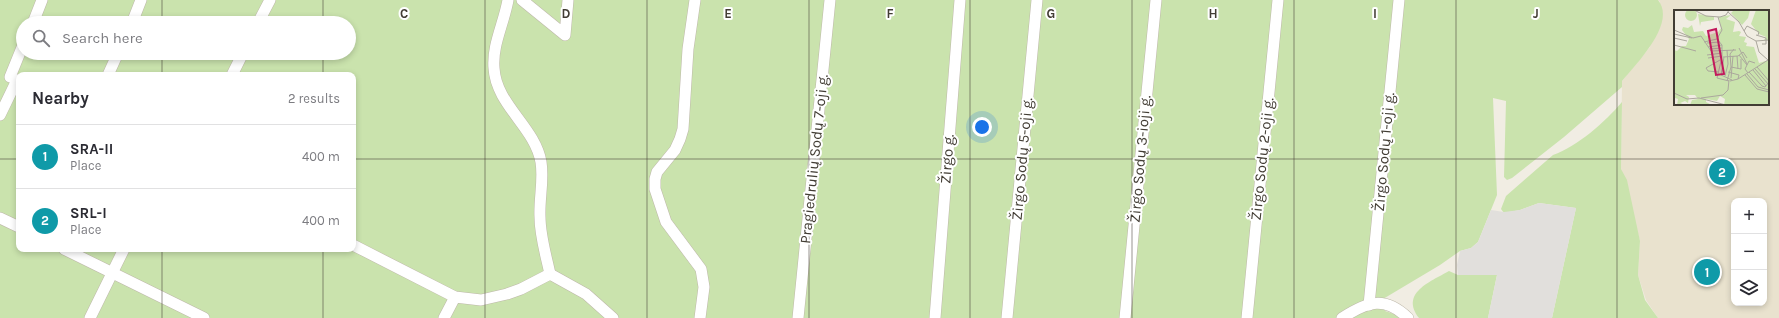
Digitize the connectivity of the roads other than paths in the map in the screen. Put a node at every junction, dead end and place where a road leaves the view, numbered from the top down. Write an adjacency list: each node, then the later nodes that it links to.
1 (42, 0): 14 (street)
2 (141, 0): 15 (street)
3 (270, 0): 16 (street)
4 (508, 0): 30 (street)
5 (522, 0): 6 (street)
6 (568, 0)
7 (695, 0): 37 (street)
8 (830, 0): 38 (street, Pragiedrulių Sodų 7-oji g.)
9 (960, 0): 39 (street, Žirgo g.)
10 (1037, 0): 40 (street, Žirgo Sodų 5-oji g.)
11 (1156, 0): 41 (street, Žirgo Sodų 3-ioji g.)
12 (1278, 0): 42 (street, Žirgo Sodų 2-oji g.)
13 (1399, 0): 32 (street, Žirgo Sodų 1-oji g.)
14 (35, 16)
15 (135, 16)
16 (262, 16)
17 (17, 60): 22 (street)
18 (115, 60): 20 (street)
19 (240, 60): 21 (street)
20 (109, 72)
21 (234, 72)
22 (11, 77): 23 (street)
23 (0, 114)
24 (0, 218): 25 (street)
25 (16, 226)
26 (356, 247): 31 (street)
27 (70, 252): 29 (street)
28 (122, 252): 29 (street)
29 (112, 272): 33 (street); 34 (street)
30 (550, 274): 31 (street); 36 (street)
31 (455, 297): 35 (street)
32 (1369, 305): 43 (street); 44 (street)
33 (90, 318)
34 (204, 318)
35 (444, 318)
36 (613, 318)
37 (700, 318)
38 (798, 318)
39 (935, 318)
40 (1007, 318)
41 (1125, 318)
42 (1247, 318)
43 (1342, 318)
44 (1408, 318)

